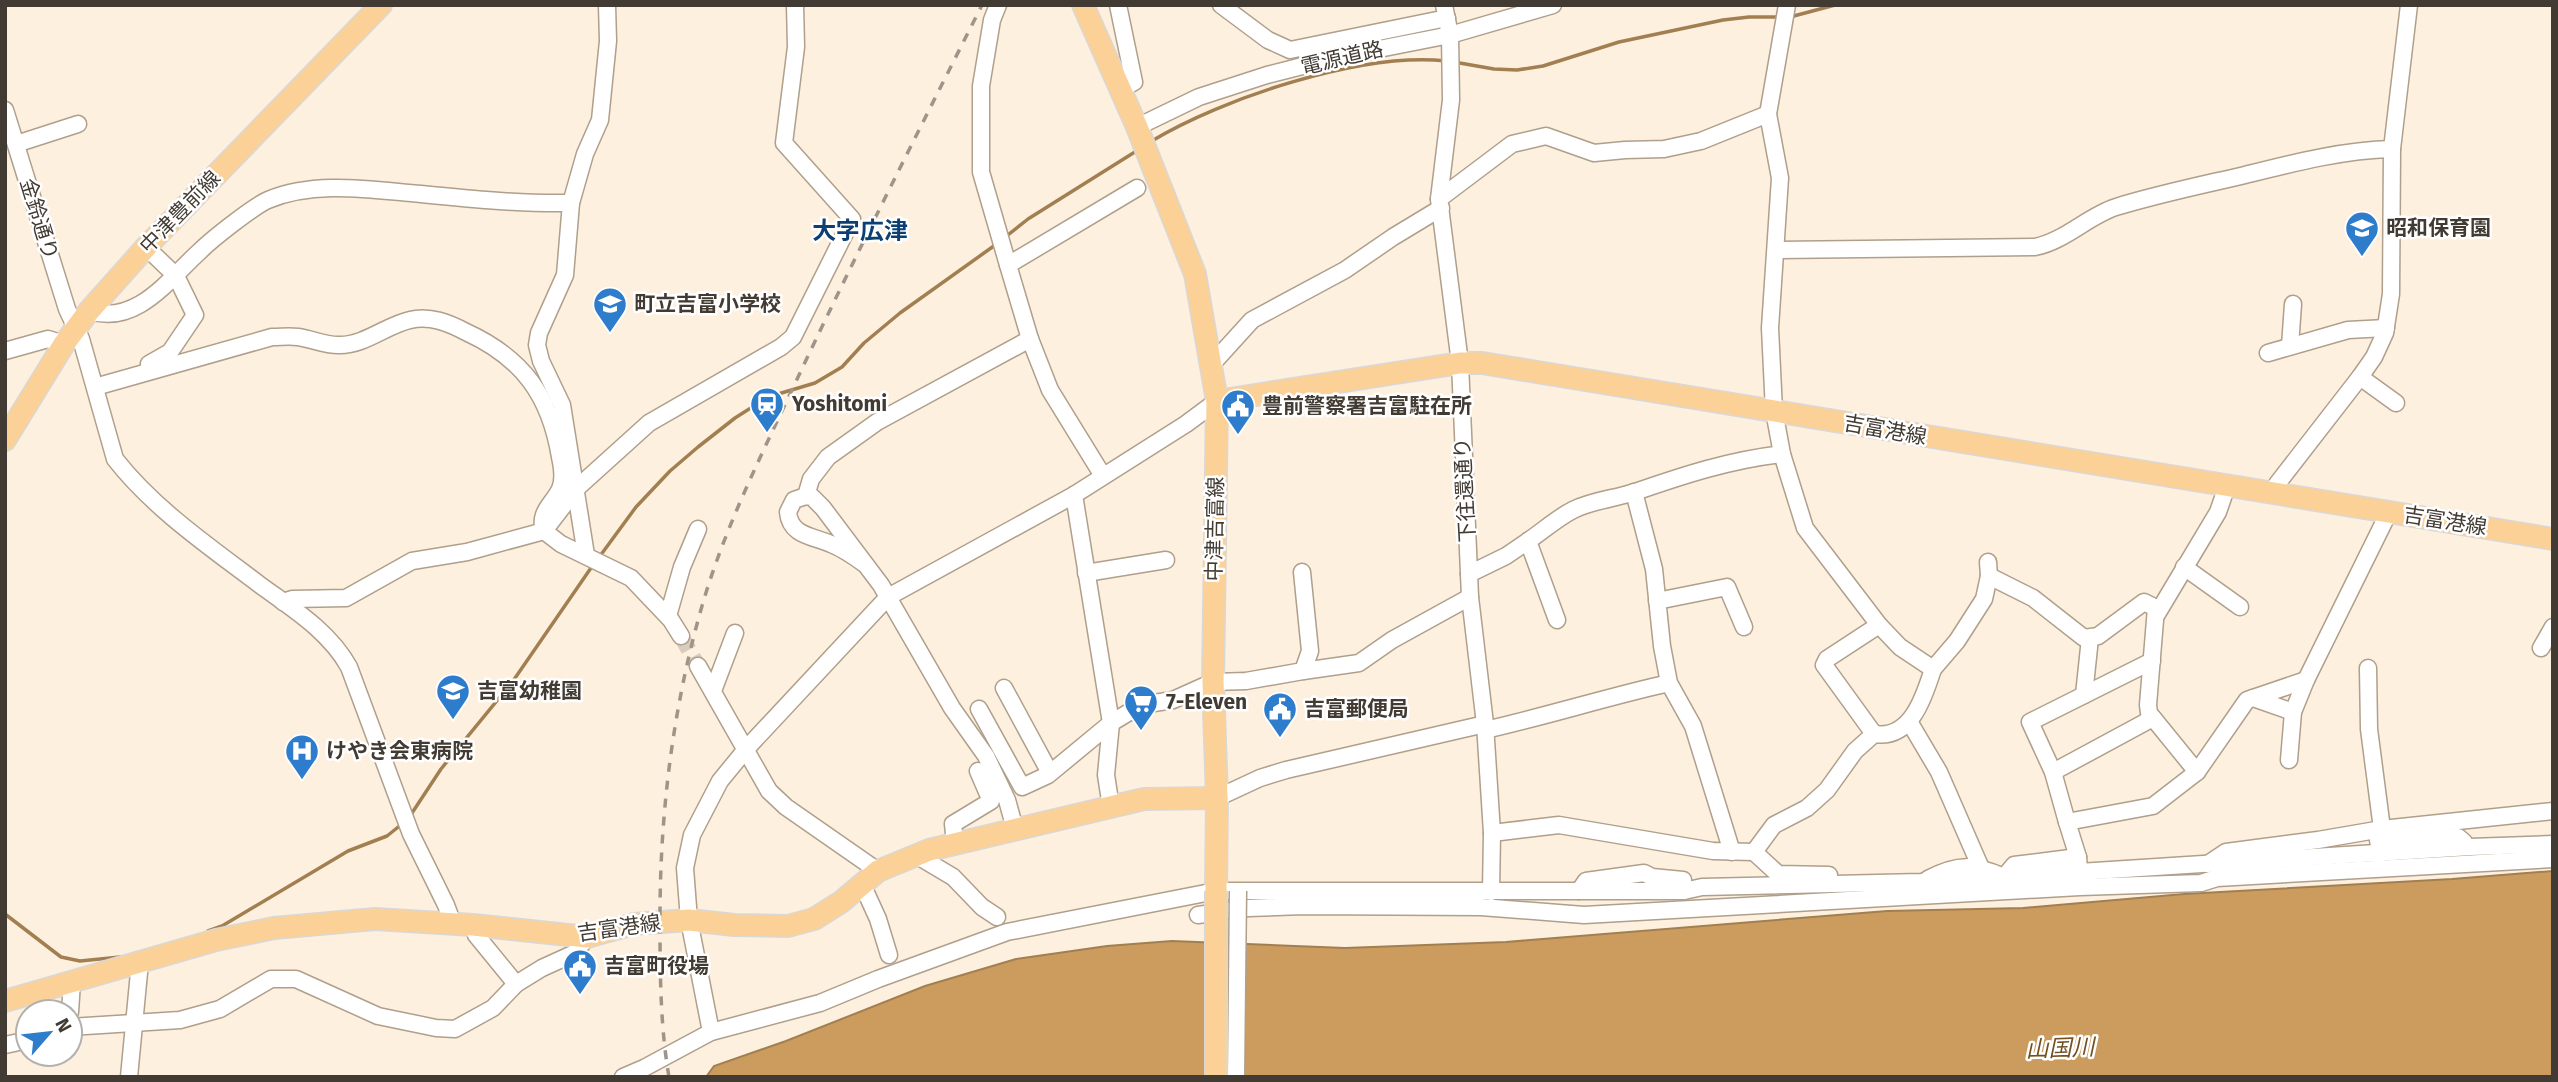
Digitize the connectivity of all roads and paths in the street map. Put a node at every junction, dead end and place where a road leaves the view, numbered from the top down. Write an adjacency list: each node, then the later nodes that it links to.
1 (380, 5): 23 (main road, 中津豊前線)
2 (607, 5): 21 (street)
3 (795, 5): 47 (street)
4 (998, 5): 25 (street)
5 (1083, 5): 13 (main road, 中津吉富線)
6 (1118, 5): 13 (street)
7 (1221, 5): 11 (street)
8 (1553, 5): 12 (street, 電源道路)
9 (1787, 5): 14 (street)
10 (2409, 5): 19 (street)
11 (1445, 11): 12 (street, 下往還通り)
12 (1450, 35): 17 (street, 電源道路); 22 (street, 下往還通り)
13 (1120, 90): 17 (main road, 中津吉富線)
14 (1768, 114): 22 (street); 24 (street)
15 (7, 121): 18 (street, 金鈴通り)
16 (78, 124): 18 (street)
17 (1138, 127): 35 (main road, 中津吉富線)
18 (16, 144): 30 (street, 金鈴通り)
19 (2392, 149): 24 (street); 29 (street)
20 (1137, 188): 25 (street)
21 (571, 203): 26 (street); 47 (street)
22 (1440, 203): 35 (street); 36 (street, 下往還通り)
23 (146, 247): 26 (street); 28 (main road, 中津豊前線)
24 (1777, 250): 42 (street)
25 (1008, 265): 31 (street)
26 (176, 276): 28 (street); 37 (street)
27 (2293, 304): 32 (street)
28 (89, 311): 30 (main road, 中津豊前線)
29 (2386, 328): 32 (street); 38 (street)
30 (70, 336): 33 (street); 39 (street, 金鈴通り); 43 (main road, 中津豊前線)
31 (1030, 339): 45 (street); 51 (street)
32 (2290, 346): 34 (street)
33 (5, 351)
34 (2267, 353)
35 (1212, 363): 40 (main road, 中津吉富線)
36 (1460, 363): 40 (main road, 吉富港線); 42 (main road, 吉富港線); 63 (street, 下往還通り)
37 (152, 371): 39 (street); 54 (street)
38 (2360, 377): 41 (street); 49 (street)
39 (95, 387): 67 (street, 金鈴通り)
40 (1217, 401): 45 (street); 85 (main road, 中津吉富線)
41 (2396, 403)
42 (1774, 411): 44 (street); 46 (main road, 吉富港線)
43 (5, 439)
44 (1782, 454): 48 (street); 72 (street)
45 (1103, 476): 50 (street)
46 (2227, 486): 49 (main road, 吉富港線); 60 (street)
47 (577, 488): 54 (street); 57 (street)
48 (1634, 492): 56 (street); 66 (street)
49 (2276, 493): 52 (main road, 吉富港線)
50 (1074, 495): 62 (street); 64 (street)
51 (806, 496): 59 (street); 59 (street)
52 (2389, 512): 55 (main road, 吉富港線); 84 (street)
53 (698, 529): 70 (street)
54 (544, 531): 57 (street); 67 (street)
55 (2553, 539)
56 (1528, 541): 63 (street); 71 (street)
57 (586, 555): 70 (street)
58 (1166, 560): 62 (street)
59 (866, 565): 64 (street)
60 (2184, 567): 68 (street); 69 (street)
61 (1302, 572): 83 (street)
62 (1087, 573): 94 (street)
63 (1469, 574): 65 (street, 下往還通り)
64 (888, 597): 98 (street); 108 (street)
65 (1470, 597): 83 (street); 96 (street, 下往還通り)
66 (1657, 601): 73 (street); 86 (street)
67 (283, 602): 136 (street, 金鈴通り)
68 (2241, 607)
69 (2157, 614): 77 (street); 79 (street)
70 (668, 616): 76 (street)
71 (1557, 620)
72 (1879, 625): 82 (street); 97 (street)
73 (1744, 627)
74 (2553, 628): 78 (street)
75 (735, 633): 88 (street)
76 (681, 636)
77 (2090, 638): 82 (street); 89 (street)
78 (2542, 648)
79 (2152, 661): 89 (street); 93 (street)
80 (698, 666): 88 (street)
81 (2368, 668): 115 (street)
82 (1933, 669): 95 (street)
83 (1303, 671): 85 (street)
84 (2306, 680): 90 (street); 92 (street)
85 (1213, 682): 94 (street); 104 (main road, 中津吉富線)
86 (1669, 682): 96 (street); 116 (street)
87 (1004, 688): 103 (street)
88 (713, 691): 98 (street)
89 (2084, 695): 101 (street)
90 (2253, 698): 92 (street); 102 (street)
91 (979, 709): 103 (street)
92 (2293, 712): 99 (street)
93 (2153, 718): 101 (street); 102 (street)
94 (1111, 723): 103 (street); 105 (street)
95 (1910, 723): 97 (street); 122 (street)
96 (1485, 727): 104 (street); 110 (street, 下往還通り)
97 (1874, 734): 117 (street)
98 (747, 748): 124 (street); 135 (street)
99 (2289, 760)
100 (978, 771): 111 (street)
101 (2053, 772): 107 (street)
102 (2197, 772): 107 (street)
103 (1050, 773)
104 (1217, 798): 105 (main road, 吉富港線); 130 (main road, 中津吉富線)
105 (1111, 807): 108 (main road, 吉富港線)
106 (2553, 811): 115 (street)
107 (2067, 822): 123 (street)
108 (1015, 830): 111 (main road, 吉富港線)
109 (2553, 832): 113 (street)
110 (1492, 833): 116 (street); 131 (street, 下往還通り)
111 (955, 844): 118 (main road, 吉富港線)
112 (2553, 844): 113 (street)
113 (2529, 846): 114 (street)
114 (2470, 847): 115 (street); 121 (street)
115 (2374, 851): 120 (street); 120 (street); 121 (street); 128 (street)
116 (1732, 852): 117 (street)
117 (1754, 852): 125 (street)
118 (916, 855): 124 (main road, 吉富港線); 134 (street)
119 (2553, 859): 121 (street)
120 (2208, 864): 123 (street); 128 (street)
121 (2464, 864)
122 (1980, 866): 126 (street); 127 (street)
123 (2079, 872): 127 (street); 128 (street)
124 (870, 877): 135 (main road, 吉富港線); 138 (street)
125 (1777, 880): 126 (street); 129 (street)
126 (1921, 882): 127 (street)
127 (2005, 885): 132 (street)
128 (2124, 885)
129 (1702, 887): 131 (street); 132 (street)
130 (1227, 891): 131 (street); 146 (street); 149 (main road, 中津吉富線, bridge); 150 (street, bridge)
131 (1484, 897): 132 (street); 133 (street)
132 (1696, 910)
133 (1198, 915)
134 (997, 917)
135 (689, 920): 137 (main road, 吉富港線); 146 (street)
136 (463, 924): 137 (main road, 吉富港線); 139 (main road, 吉富港線); 141 (street, 金鈴通り)
137 (587, 937): 141 (street)
138 (889, 955)
139 (139, 962): 140 (main road, 吉富港線); 144 (street)
140 (72, 982): 142 (street); 143 (main road, 吉富港線)
141 (516, 984): 144 (street)
142 (71, 998)
143 (5, 1001)
144 (135, 1021): 145 (street); 147 (street)
145 (84, 1026)
146 (711, 1032): 148 (street)
147 (129, 1077)
148 (623, 1077)
149 (1216, 1077)
150 (1236, 1077)

